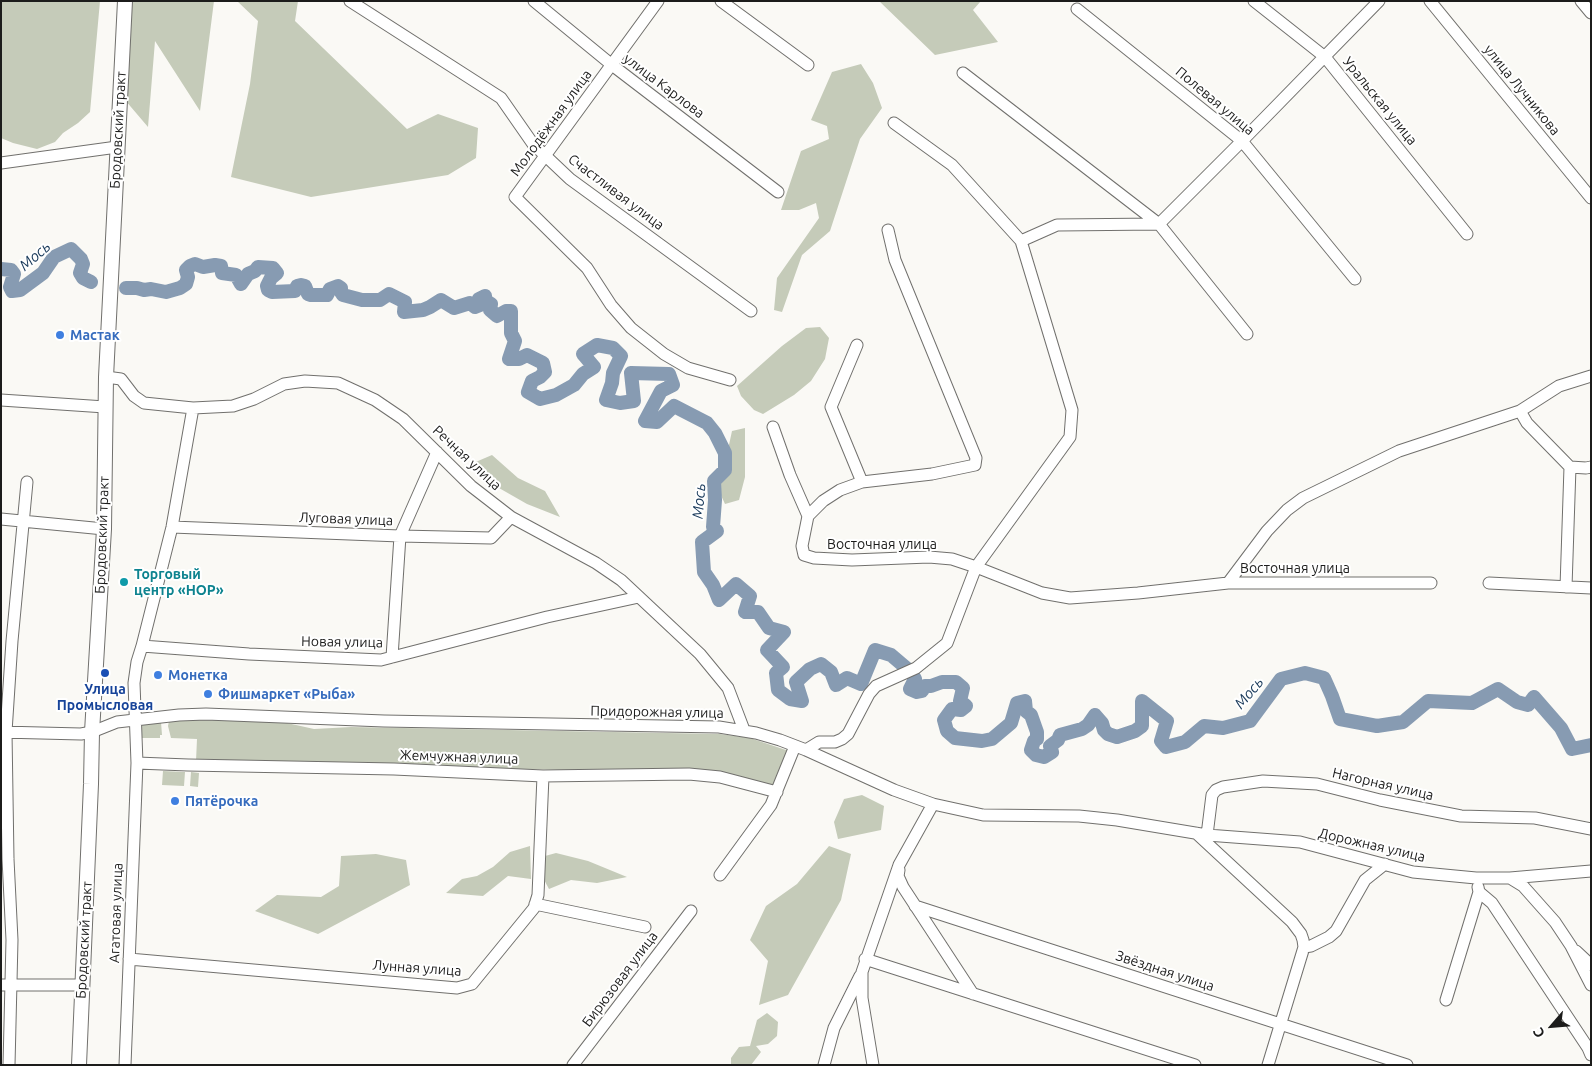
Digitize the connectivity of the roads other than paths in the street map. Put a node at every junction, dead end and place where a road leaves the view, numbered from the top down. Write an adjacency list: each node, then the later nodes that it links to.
1 (350, 1): 19 (street, Счастливая улица)
2 (534, 1): 13 (street, улица Карлова)
3 (658, 1): 13 (street, Молодёжная улица)
4 (721, 1): 14 (street)
5 (1254, 1): 12 (street, Уральская улица)
6 (1379, 1): 12 (street)
7 (1430, 1): 22 (street, улица Лучникова)
8 (1581, 1): 11 (street)
9 (125, 3): 18 (main road, Бродовский тракт)
10 (1077, 9): 17 (street, Полевая улица)
11 (1591, 13)
12 (1325, 57): 17 (street); 25 (street, Уральская улица)
13 (612, 65): 19 (street, Молодёжная улица); 21 (street, улица Карлова)
14 (808, 65)
15 (963, 74): 23 (street)
16 (894, 122): 26 (street)
17 (1242, 141): 23 (street); 27 (street, Полевая улица)
18 (118, 147): 20 (street); 32 (main road, Бродовский тракт)
19 (545, 155): 28 (street, Счастливая улица); 33 (street, Молодёжная улица)
20 (1, 163)
21 (778, 192)
22 (1591, 198)
23 (1158, 224): 26 (street); 29 (street)
24 (888, 230): 43 (street)
25 (1467, 234)
26 (1021, 241): 51 (street)
27 (1355, 279)
28 (751, 311)
29 (1247, 334)
30 (858, 345): 43 (street)
31 (1591, 376): 37 (street)
32 (106, 377): 35 (main road, Бродовский тракт); 36 (street, Речная улица)
33 (730, 380)
34 (1, 400): 35 (street)
35 (105, 407): 49 (main road, Бродовский тракт)
36 (193, 408): 39 (street, Речная улица); 48 (street)
37 (1520, 411): 40 (street); 52 (street)
38 (774, 427): 44 (street)
39 (437, 452): 45 (street, Речная улица); 50 (street)
40 (1570, 467): 41 (street); 55 (street)
41 (1591, 467)
42 (27, 482): 47 (street)
43 (862, 482): 44 (street)
44 (808, 516): 51 (street, Восточная улица)
45 (511, 517): 50 (street, Луговая улица); 57 (street, Речная улица)
46 (1, 519): 47 (street)
47 (23, 522): 49 (street); 62 (street)
48 (172, 527): 50 (street, Луговая улица); 58 (street)
49 (104, 529): 63 (main road, Бродовский тракт)
50 (400, 536): 59 (street)
51 (976, 567): 52 (street, Восточная улица); 64 (street)
52 (1228, 583): 53 (street, Восточная улица)
53 (1431, 583)
54 (1489, 583): 55 (street)
55 (1566, 587): 56 (street)
56 (1591, 588)
57 (639, 597): 59 (street, Новая улица); 61 (street, Речная улица)
58 (142, 646): 59 (street, Новая улица); 60 (street)
59 (392, 657)
60 (135, 719): 61 (street, Придорожная улица); 63 (street, Придорожная улица); 65 (street, Агатовая улица)
61 (744, 730): 64 (street, Придорожная улица)
62 (3, 732): 63 (street, Придорожная улица); 90 (street)
63 (92, 732): 88 (main road, Бродовский тракт)
64 (801, 748): 67 (street); 68 (street, Придорожная улица)
65 (137, 763): 66 (street, Жемчужная улица); 84 (street, Агатовая улица)
66 (543, 776): 67 (street, Жемчужная улица); 78 (street, Лунная улица)
67 (777, 792): 74 (street)
68 (933, 804): 70 (street, Придорожная улица); 72 (street)
69 (1591, 828): 70 (street, Нагорная улица)
70 (1202, 834): 71 (street, Дорожная улица); 82 (street)
71 (1384, 864): 75 (street, Дорожная улица); 82 (street)
72 (899, 865): 79 (street); 85 (street)
73 (1591, 871): 76 (street, Дорожная улица)
74 (720, 875)
75 (1476, 878): 76 (street, Дорожная улица); 77 (street)
76 (1510, 878): 83 (street)
77 (1479, 892): 92 (street); 94 (street)
78 (535, 904): 81 (street); 84 (street, Лунная улица)
79 (915, 906): 91 (street); 93 (street, Звёздная улица)
80 (691, 911): 98 (street, Бирюзовая улица)
81 (645, 927)
82 (1304, 946): 93 (street)
83 (1571, 946): 86 (street); 89 (street)
84 (129, 958): 97 (street, Агатовая улица)
85 (865, 959): 87 (street); 91 (street)
86 (1591, 965)
87 (862, 972): 99 (street); 100 (street)
88 (82, 985): 90 (street); 96 (main road, Бродовский тракт)
89 (1591, 985)
90 (7, 986): 95 (street)
91 (973, 994): 101 (street)
92 (1446, 1000)
93 (1280, 1024): 102 (street); 103 (street, Звёздная улица)
94 (1591, 1055)
95 (9, 1065)
96 (79, 1065)
97 (125, 1065)
98 (573, 1065)
99 (824, 1065)
100 (873, 1065)
101 (1196, 1065)
102 (1268, 1065)
103 (1406, 1065)

